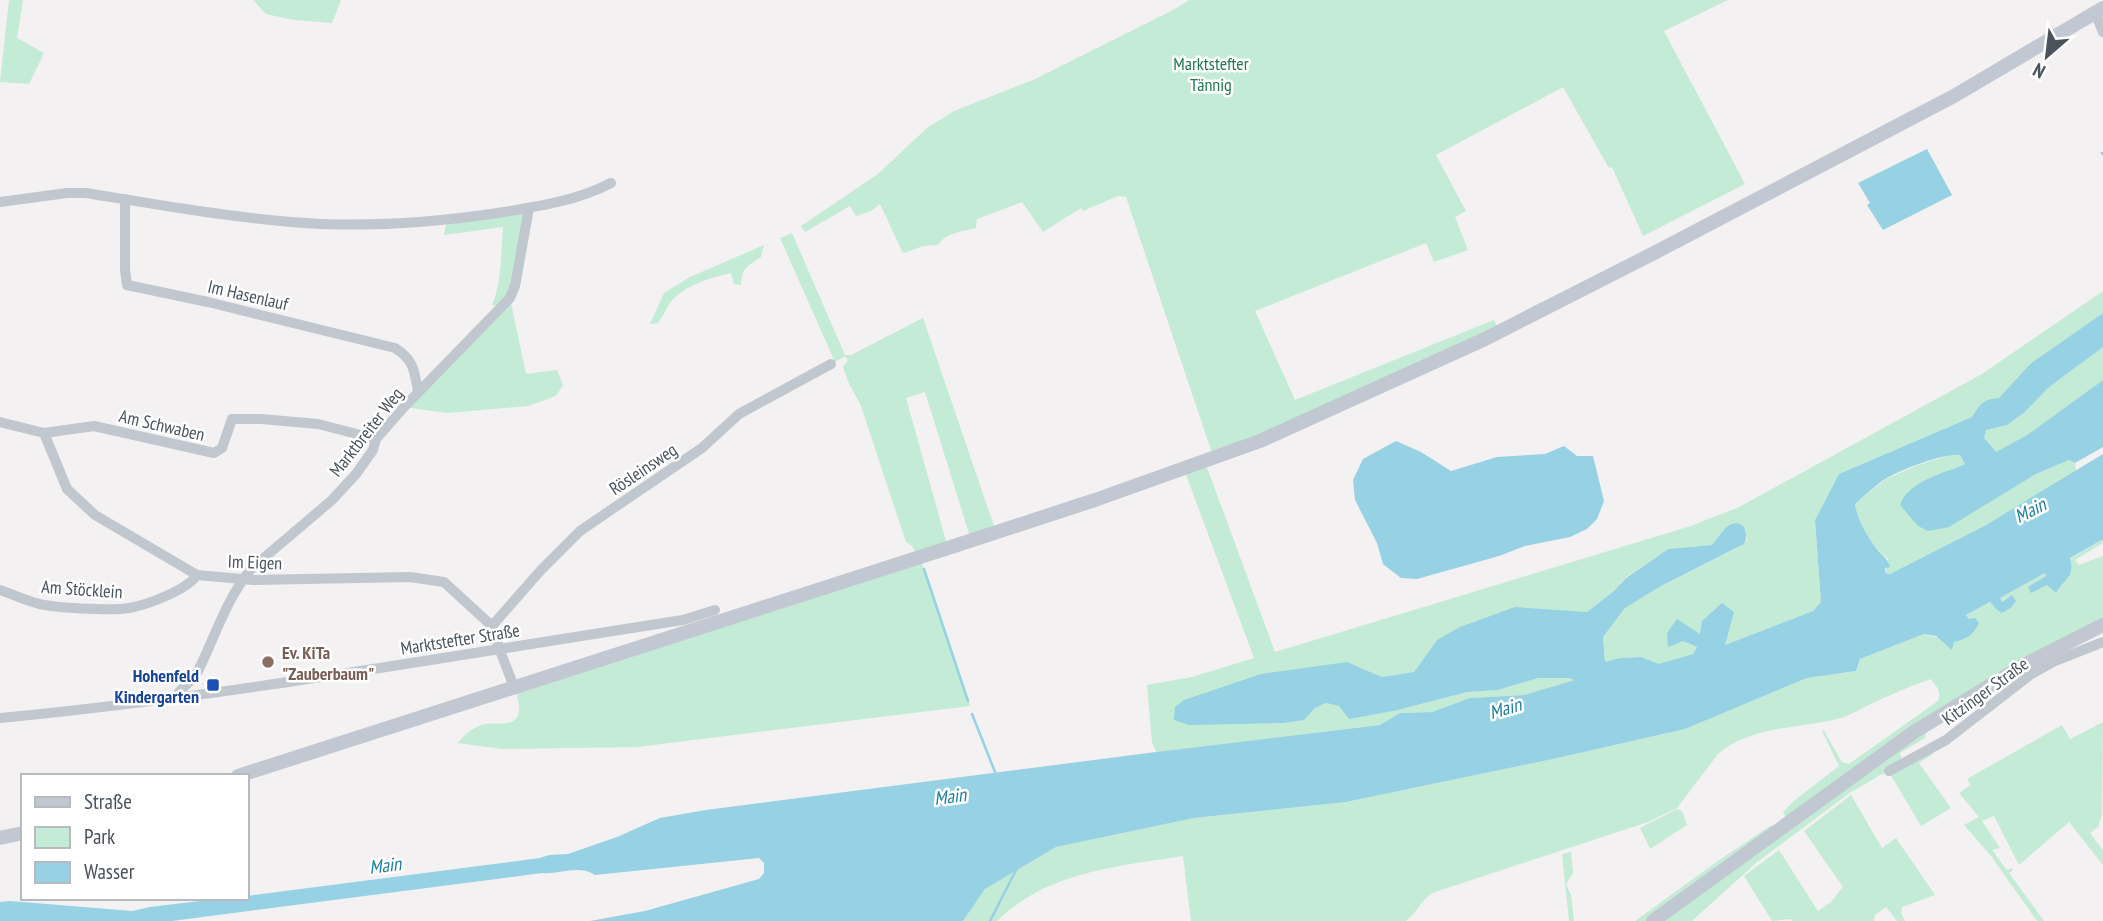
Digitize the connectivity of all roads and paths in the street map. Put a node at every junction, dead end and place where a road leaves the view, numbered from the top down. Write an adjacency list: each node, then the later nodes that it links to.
1 (2099, 10): 2 (street); 20 (main road)
2 (2103, 32)
3 (611, 184): 6 (street)
4 (125, 199): 5 (street); 6 (street); 8 (street, Im Hasenlauf)
5 (0, 202)
6 (529, 208): 8 (street, Marktbreiter Weg)
7 (831, 364): 17 (street, Rösleinsweg)
8 (418, 391): 11 (street, Marktbreiter Weg)
9 (0, 422): 10 (street)
10 (44, 433): 11 (street, Am Schwaben); 12 (street, Im Eigen)
11 (376, 439): 13 (street, Marktbreiter Weg)
12 (197, 575): 13 (street, Im Eigen); 14 (street, Am Stöcklein)
13 (243, 579): 17 (street, Im Eigen); 21 (street, Marktbreiter Weg)
14 (0, 590)
15 (715, 610): 19 (street, Marktstefter Straße)
16 (2103, 625): 27 (main road)
17 (492, 626): 19 (street, Im Eigen)
18 (2103, 642): 23 (street, Kitzinger Straße)
19 (499, 648): 20 (street, Im Eigen); 21 (street, Marktstefter Straße)
20 (514, 687): 24 (main road)
21 (176, 696): 22 (street, Marktstefter Straße)
22 (0, 718)
23 (1889, 771)
24 (243, 774)
25 (21, 834): 26 (main road)
26 (0, 838)
27 (1653, 921)

